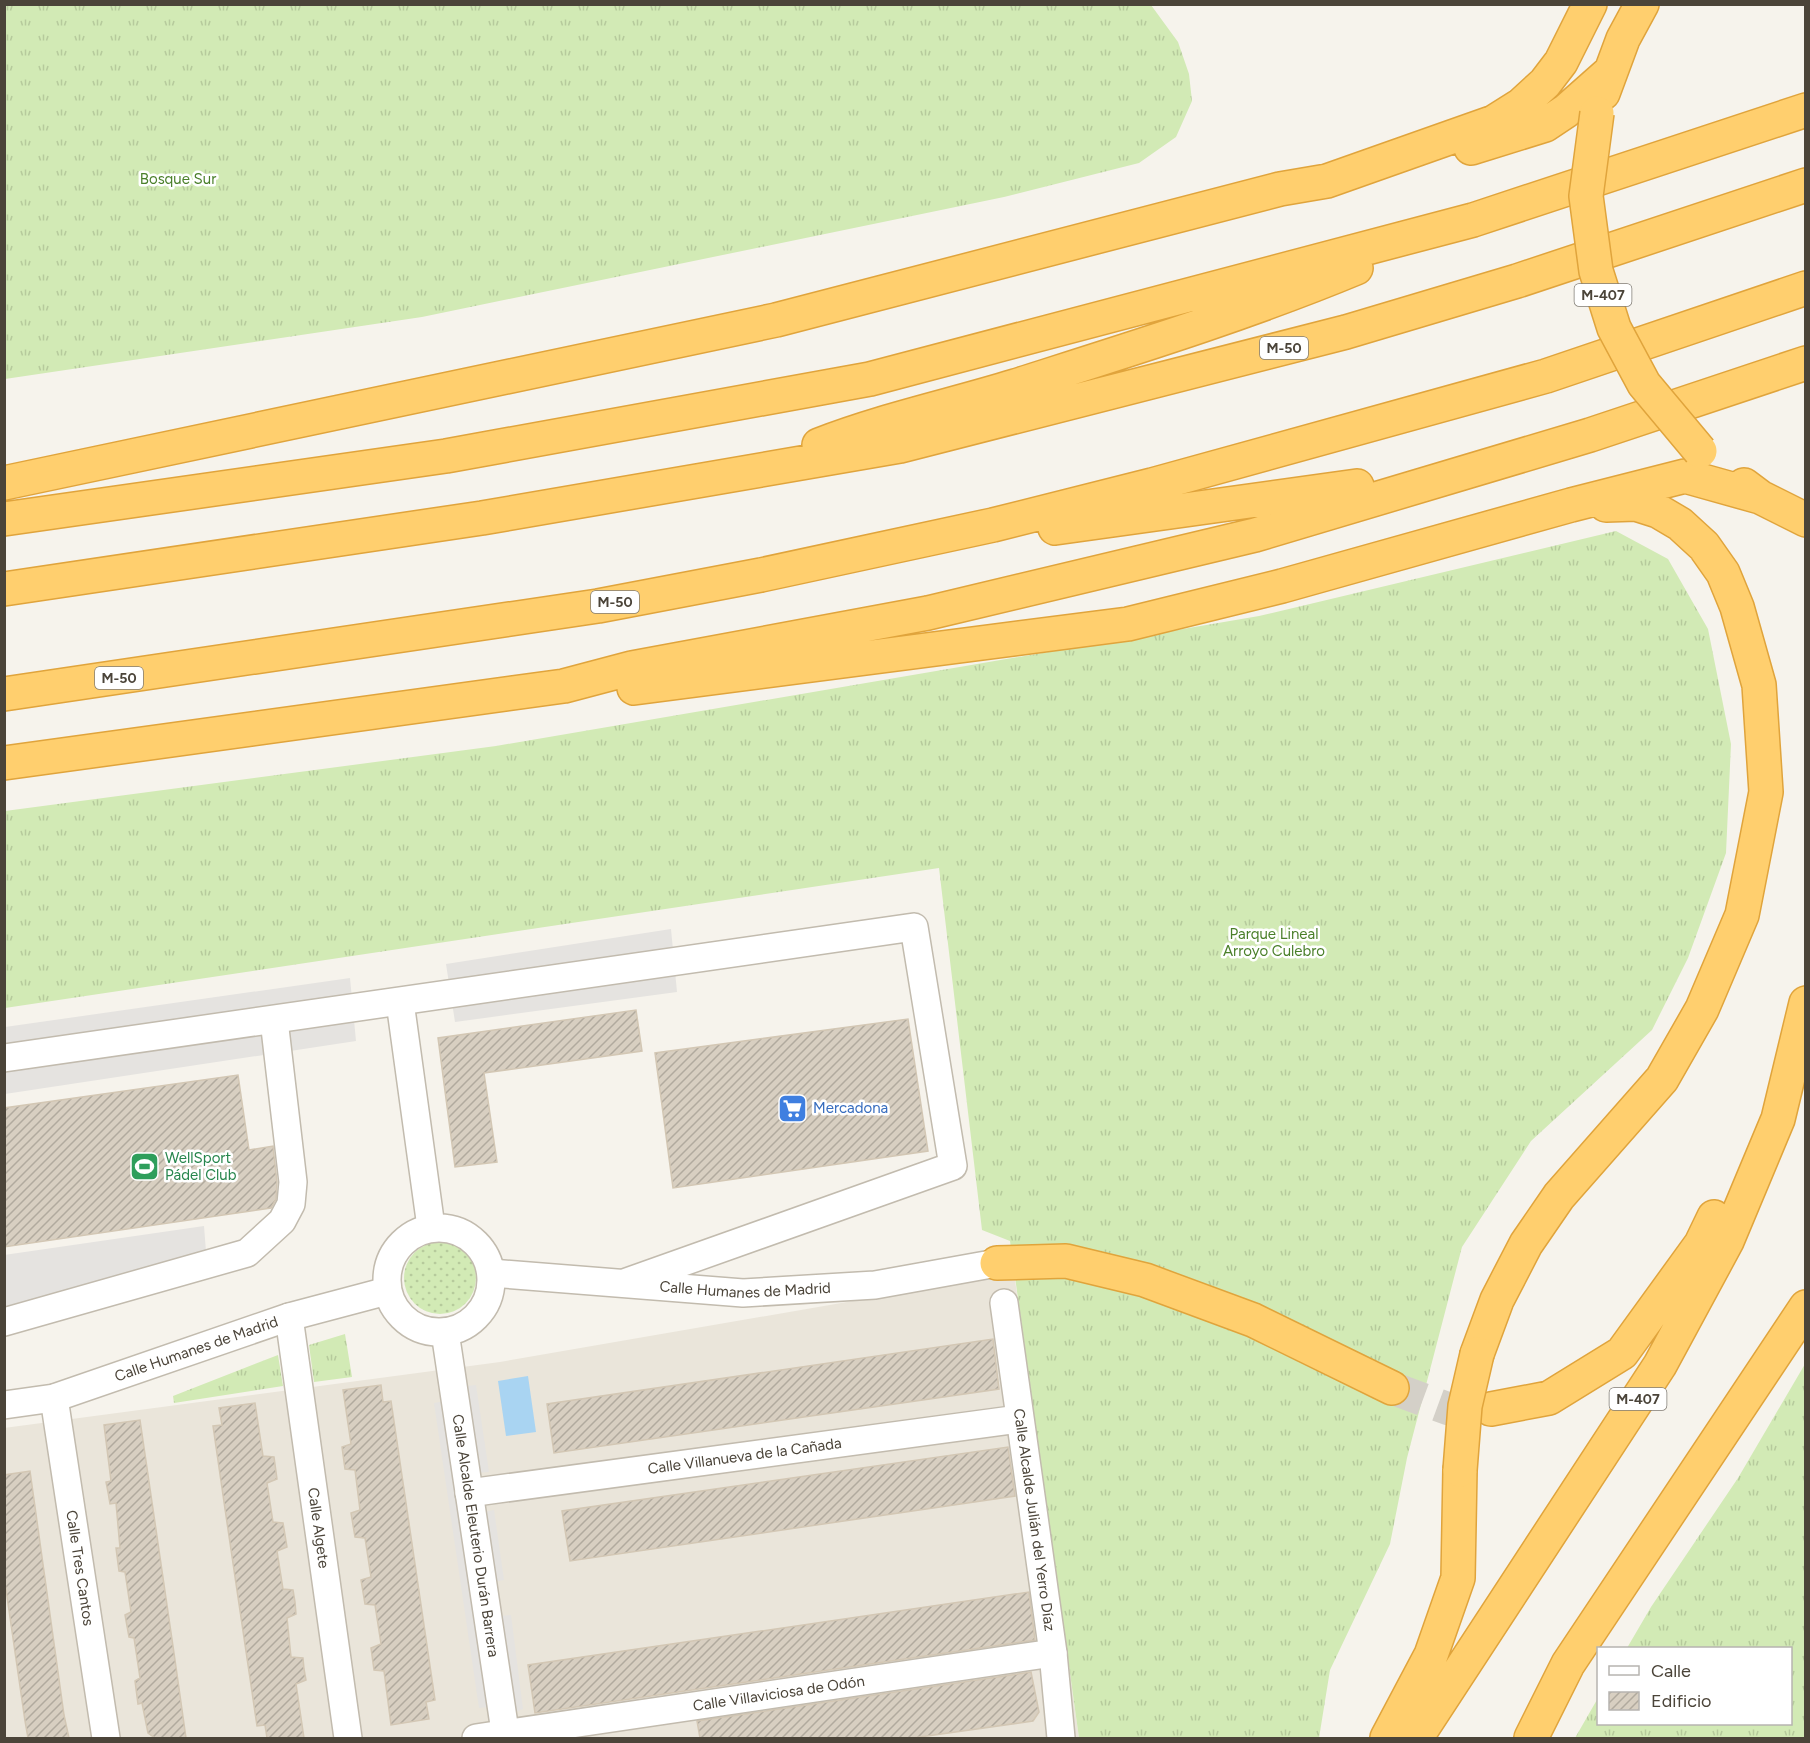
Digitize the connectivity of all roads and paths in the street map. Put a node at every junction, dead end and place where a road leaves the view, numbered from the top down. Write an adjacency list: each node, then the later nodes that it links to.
1 (1590, 4): 5 (highway)
2 (1642, 4): 3 (highway, M-407)
3 (1609, 73): 5 (highway); 13 (highway, M-407, bridge)
4 (1806, 110): 7 (highway)
5 (1327, 181): 12 (highway)
6 (1806, 185): 11 (highway, M-50)
7 (1473, 220): 11 (highway); 15 (highway)
8 (1806, 288): 17 (highway, M-50)
9 (1806, 363): 10 (highway)
10 (1590, 435): 17 (highway); 19 (highway)
11 (753, 471): 18 (highway, M-50)
12 (4, 483)
13 (1760, 497): 14 (highway); 16 (highway, M-407)
14 (1571, 505): 19 (highway); 48 (highway, bridge)
15 (4, 519)
16 (1804, 521)
17 (993, 525): 20 (highway, M-50)
18 (4, 589)
19 (564, 686): 21 (highway)
20 (4, 694)
21 (4, 763)
22 (400, 1002): 24 (street); 26 (street); 29 (street)
23 (1802, 1016): 39 (highway); 49 (highway, M-407)
24 (274, 1020): 25 (street); 34 (street)
25 (4, 1058)
26 (431, 1227): 28 (street); 30 (street)
27 (997, 1263): 29 (street, Calle Humanes de Madrid); 36 (highway)
28 (491, 1273): 29 (street, Calle Humanes de Madrid); 35 (street)
29 (627, 1282)
30 (387, 1291): 33 (street, Calle Humanes de Madrid); 35 (street)
31 (1004, 1303): 40 (street, Calle Alcalde Julián del Yerro Díaz)
32 (1806, 1307): 50 (highway)
33 (289, 1317): 37 (street, Calle Humanes de Madrid); 45 (street, Calle Algete)
34 (4, 1322)
35 (445, 1332): 41 (street, Calle Alcalde Eleuterio Durán Barrera)
36 (1392, 1388)
37 (54, 1398): 38 (street, Calle Humanes de Madrid); 44 (street, Calle Tres Cantos)
38 (4, 1405)
39 (1491, 1409)
40 (1019, 1419): 41 (street, Calle Villanueva de la Cañada); 42 (street, Calle Alcalde Julián del Yerro Díaz)
41 (469, 1493): 43 (street, Calle Alcalde Eleuterio Durán Barrera)
42 (1053, 1653): 43 (street, Calle Villaviciosa de Odón); 47 (street, Calle Alcalde Julián del Yerro Díaz)
43 (506, 1737): 46 (street, Calle Villaviciosa de Odón)
44 (106, 1738)
45 (348, 1738)
46 (476, 1738)
47 (1061, 1738)
48 (1387, 1738)
49 (1416, 1738)
50 (1531, 1738)

